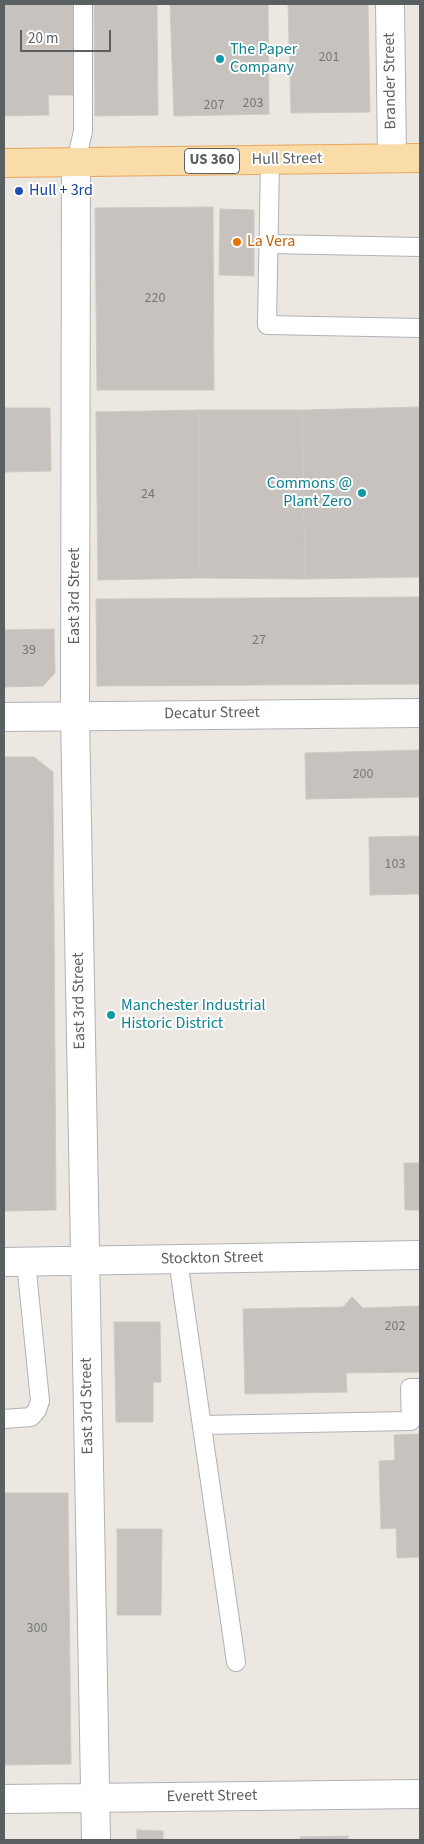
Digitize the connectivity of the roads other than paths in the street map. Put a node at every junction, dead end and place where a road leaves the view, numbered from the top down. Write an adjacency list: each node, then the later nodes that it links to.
1 (83, 4): 6 (lane)
2 (390, 4): 3 (street, Brander Street)
3 (392, 158): 4 (main road, Hull Street / US 360); 5 (main road, Hull Street / US 360)
4 (420, 158)
5 (270, 160): 6 (main road, Hull Street / US 360); 8 (lane)
6 (76, 162): 7 (main road, Hull Street / US 360); 12 (street, East 3rd Street)
7 (4, 163)
8 (269, 244): 9 (lane); 10 (lane)
9 (420, 247)
10 (420, 328)
11 (420, 713): 12 (street, Decatur Street)
12 (75, 716): 13 (street, Decatur Street); 16 (street, East 3rd Street)
13 (4, 717)
14 (420, 1256): 15 (street, Stockton Street)
15 (178, 1260): 16 (street, Stockton Street); 20 (lane)
16 (85, 1261): 17 (street, Stockton Street); 24 (street, East 3rd Street)
17 (15, 1262): 19 (lane)
18 (420, 1388): 20 (lane)
19 (4, 1419)
20 (202, 1425): 21 (lane)
21 (236, 1662)
22 (420, 1794): 24 (street, Everett Street)
23 (4, 1799): 24 (street, Everett Street)
24 (95, 1799): 25 (street, East 3rd Street)
25 (96, 1840)

